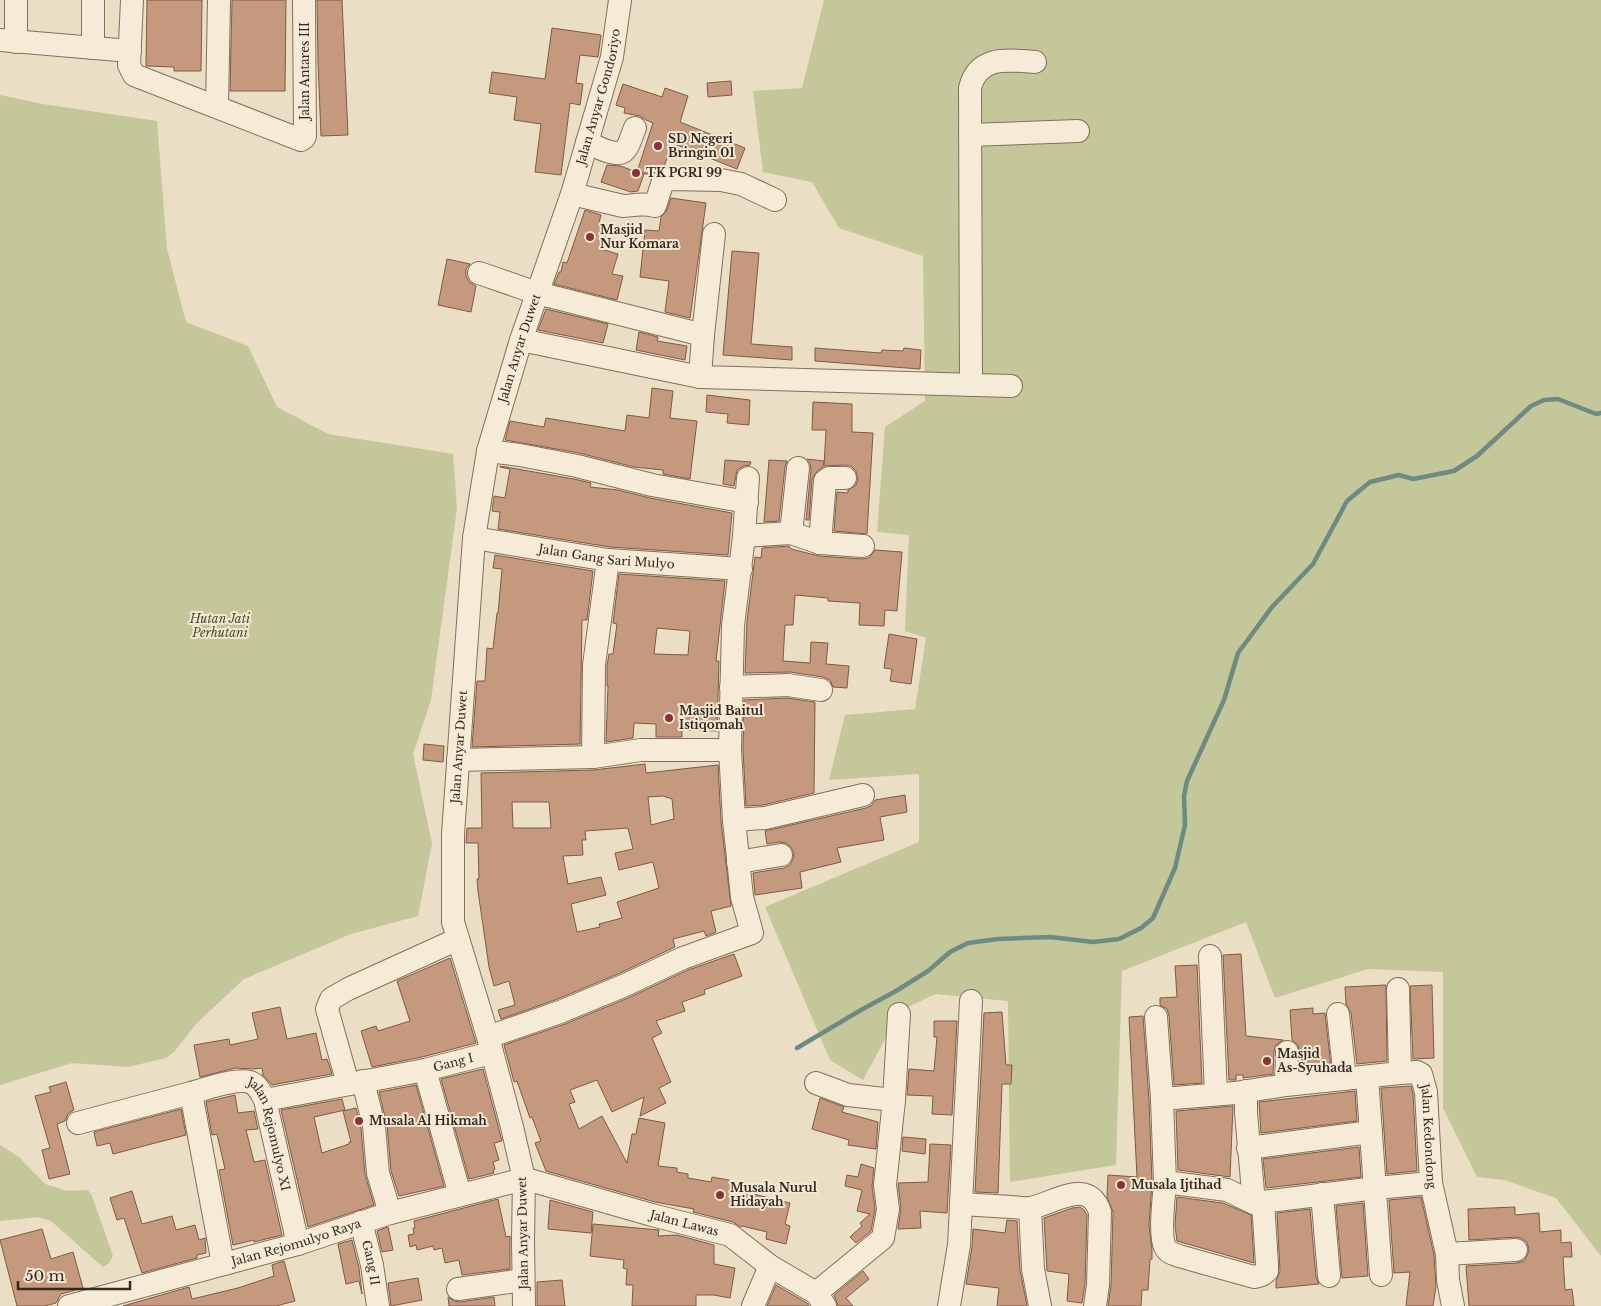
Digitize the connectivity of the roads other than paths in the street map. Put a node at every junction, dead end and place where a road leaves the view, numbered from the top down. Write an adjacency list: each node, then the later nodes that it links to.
1 (16, 0): 7 (street)
2 (93, 0): 8 (street)
3 (132, 0): 9 (street)
4 (219, 0): 11 (street)
5 (304, 0): 11 (street, Jalan Antares III)
6 (620, 0): 15 (street, Jalan Anyar Gondoriyo)
7 (8, 41): 8 (street)
8 (93, 48): 9 (street)
9 (130, 51): 11 (street)
10 (1035, 62): 14 (street)
11 (217, 107)
12 (635, 128): 15 (street)
13 (1078, 131): 14 (street)
14 (970, 135): 24 (street)
15 (587, 142): 16 (street, Jalan Anyar Gondoriyo)
16 (572, 194): 17 (street); 20 (street, Jalan Anyar Duwet)
17 (775, 200)
18 (714, 234): 21 (street)
19 (479, 273): 20 (street)
20 (537, 293): 21 (street); 22 (street, Jalan Anyar Duwet)
21 (703, 335): 23 (street)
22 (521, 340): 23 (street); 26 (street, Jalan Anyar Duwet)
23 (700, 377): 24 (street)
24 (971, 385): 25 (street)
25 (1011, 386)
26 (488, 451): 30 (street); 33 (street, Jalan Anyar Duwet)
27 (798, 468): 31 (street)
28 (748, 478): 30 (street)
29 (845, 478): 34 (street)
30 (747, 502): 32 (street)
31 (792, 533): 32 (street); 34 (street)
32 (744, 536): 37 (street)
33 (474, 538): 36 (street, Jalan Gang Sari Mulyo); 42 (street, Jalan Anyar Duwet)
34 (820, 543): 35 (street)
35 (863, 546)
36 (608, 560): 37 (street, Jalan Gang Sari Mulyo); 41 (street)
37 (741, 569): 38 (street)
38 (731, 687): 39 (street); 40 (street)
39 (821, 690)
40 (730, 750): 41 (street); 44 (street)
41 (593, 757): 42 (street)
42 (458, 760): 47 (street, Jalan Anyar Duwet)
43 (863, 795): 44 (street)
44 (734, 820): 46 (street)
45 (781, 855): 46 (street)
46 (738, 862): 54 (street, Gang I)
47 (458, 939): 54 (street, Jalan Anyar Duwet); 59 (street)
48 (1210, 956): 64 (street)
49 (1398, 989): 57 (street)
50 (971, 1001): 78 (street)
51 (899, 1014): 67 (street)
52 (1338, 1014): 58 (street)
53 (1156, 1017): 65 (street)
54 (490, 1045): 56 (street, Gang I); 71 (street, Jalan Anyar Duwet)
55 (1287, 1052): 61 (street)
56 (425, 1070): 59 (street); 76 (street, Gang I)
57 (1400, 1073): 58 (street, Jalan Kedondong); 73 (street, Jalan Kedondong)
58 (1356, 1078): 61 (street, Jalan Kedondong); 69 (street)
59 (355, 1082): 66 (street); 80 (street)
60 (816, 1083): 67 (street)
61 (1286, 1085): 62 (street, Jalan Kedondong)
62 (1246, 1091): 64 (street, Jalan Kedondong); 70 (street)
63 (191, 1092): 66 (street, Jalan Rejomulyo XI); 68 (street); 85 (street)
64 (1216, 1094): 65 (street, Jalan Kedondong)
65 (1162, 1099): 72 (street)
66 (265, 1100): 82 (street, Jalan Rejomulyo XI)
67 (894, 1100): 91 (street)
68 (78, 1123)
69 (1371, 1132): 70 (street); 74 (street)
70 (1248, 1148): 77 (street)
71 (524, 1179): 76 (street, Jalan Rejomulyo Raya); 86 (street, Jalan Lawas); 89 (street, Jalan Anyar Duwet)
72 (1165, 1182): 77 (street); 77 (street)
73 (1431, 1183): 74 (street); 84 (street, Jalan Kedondong)
74 (1376, 1188): 75 (street); 87 (street)
75 (1322, 1194): 77 (street); 88 (street)
76 (460, 1195): 80 (street, Jalan Rejomulyo Raya)
77 (1258, 1202)
78 (961, 1204): 79 (street); 96 (street)
79 (1030, 1208): 97 (street); 98 (street)
80 (390, 1213): 81 (street, Jalan Rejomulyo Raya)
81 (361, 1222): 82 (street, Jalan Rejomulyo Raya); 93 (street, Gang II)
82 (298, 1244): 85 (street, Jalan Rejomulyo Raya)
83 (1516, 1250): 84 (street)
84 (1447, 1254): 99 (street, Jalan Kedondong)
85 (223, 1264): 92 (street, Jalan Rejomulyo Raya)
86 (770, 1266): 91 (street, Jalan Lawas); 95 (street)
87 (1381, 1275)
88 (1329, 1276)
89 (523, 1280): 90 (street); 94 (street, Jalan Anyar Duwet)
90 (458, 1288)
91 (820, 1300)
92 (68, 1306)
93 (378, 1306)
94 (524, 1306)
95 (754, 1306)
96 (949, 1306)
97 (1040, 1306)
98 (1095, 1306)
99 (1453, 1306)

